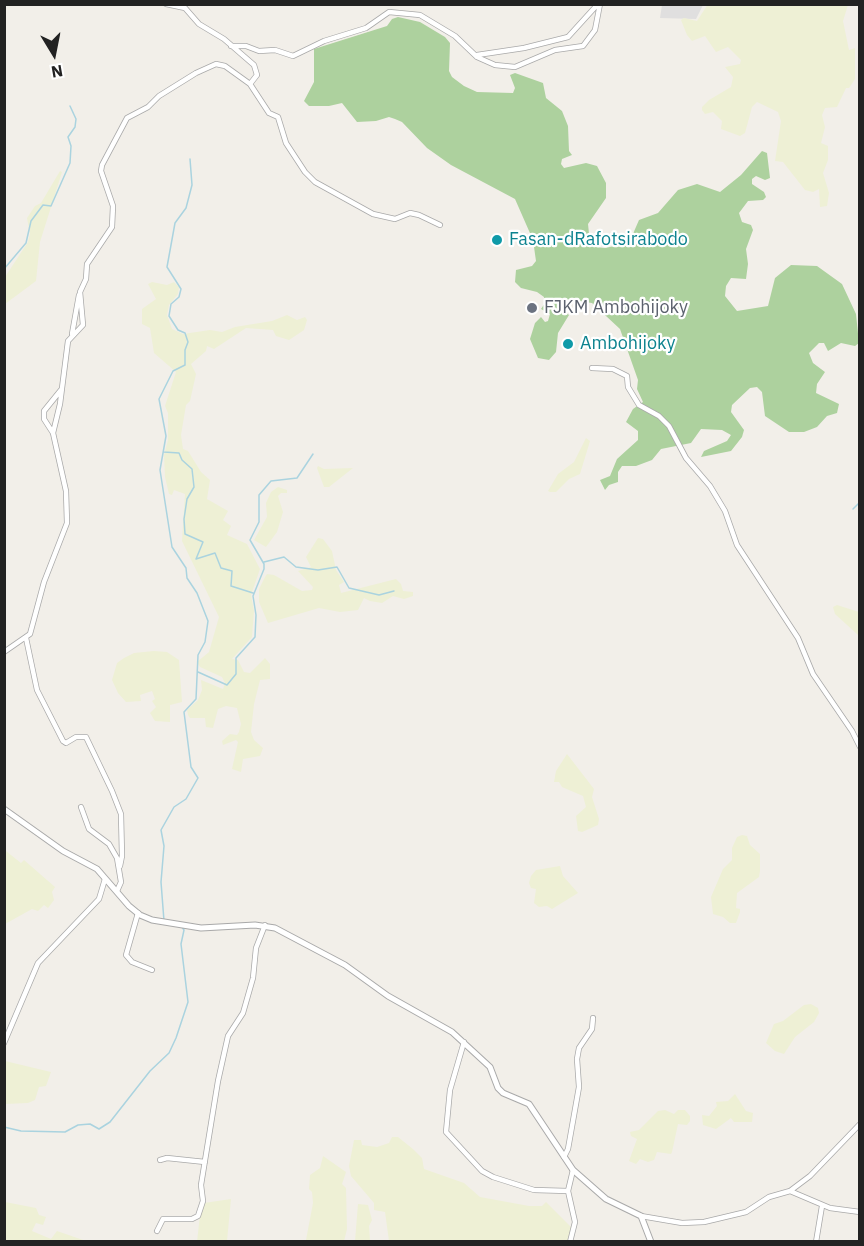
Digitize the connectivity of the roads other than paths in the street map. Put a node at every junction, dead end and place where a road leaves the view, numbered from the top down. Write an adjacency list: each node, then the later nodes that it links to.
1 (166, 4): 3 (street)
2 (599, 4): 4 (street); 4 (street)
3 (231, 46): 4 (street); 5 (street)
4 (476, 56)
5 (250, 84): 6 (street); 7 (street)
6 (440, 225)
7 (80, 292): 8 (street); 8 (street)
8 (72, 334): 10 (street)
9 (592, 368): 14 (street)
10 (61, 390): 11 (street); 11 (street)
11 (53, 433): 12 (street)
12 (26, 638): 13 (street); 17 (street)
13 (4, 652)
14 (860, 747)
15 (81, 807): 17 (street)
16 (4, 810): 18 (street)
17 (120, 866): 19 (street)
18 (105, 879): 19 (street); 25 (street)
19 (117, 891): 20 (street)
20 (138, 913): 21 (street); 22 (street)
21 (265, 926): 24 (street); 29 (street)
22 (152, 970)
23 (593, 1018): 27 (street)
24 (464, 1042): 27 (street); 31 (street)
25 (4, 1043)
26 (860, 1124): 32 (street)
27 (564, 1157): 30 (street)
28 (160, 1160): 29 (street)
29 (205, 1162): 37 (street)
30 (573, 1170): 31 (street); 36 (street)
31 (568, 1191): 38 (street)
32 (790, 1191): 34 (street); 36 (street)
33 (860, 1204): 35 (street)
34 (822, 1206): 35 (street); 40 (street)
35 (857, 1212)
36 (641, 1216): 39 (street)
37 (157, 1231)
38 (570, 1242)
39 (651, 1242)
40 (816, 1242)

